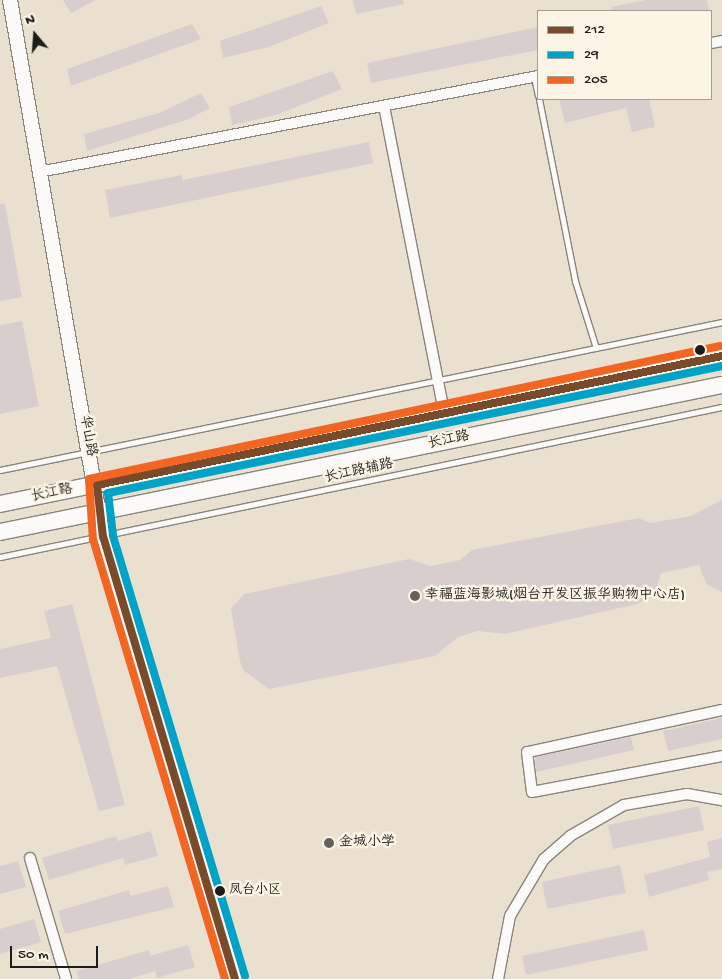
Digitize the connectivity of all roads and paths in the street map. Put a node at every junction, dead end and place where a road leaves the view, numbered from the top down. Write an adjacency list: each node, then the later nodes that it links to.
1 (10, 0): 5 (street, 华山路)
2 (536, 76): 4 (street)
3 (539, 100): 7 (lane)
4 (384, 106): 5 (street); 9 (street)
5 (40, 172): 13 (street, 华山路)
6 (722, 322): 7 (lane)
7 (596, 348): 9 (lane)
8 (722, 356): 12 (main road, 长江路)
9 (438, 381): 12 (street); 13 (lane)
10 (722, 385): 17 (main road, 长江路)
11 (722, 407): 19 (lane, 长江路辅路)
12 (444, 414): 15 (main road, 长江路)
13 (90, 452): 14 (lane); 15 (street, 华山路)
14 (0, 470)
15 (96, 485): 16 (main road, 长江路); 17 (street, 华山路)
16 (0, 504)
17 (99, 512): 18 (main road, 长江路); 19 (street, 华山路)
18 (0, 532)
19 (104, 537): 20 (lane, 长江路辅路); 26 (street, 华山路)
20 (0, 557)
21 (722, 710): 22 (street)
22 (722, 756)
23 (722, 800): 27 (street)
24 (30, 858): 25 (street)
25 (66, 979)
26 (235, 979)
27 (498, 979)

